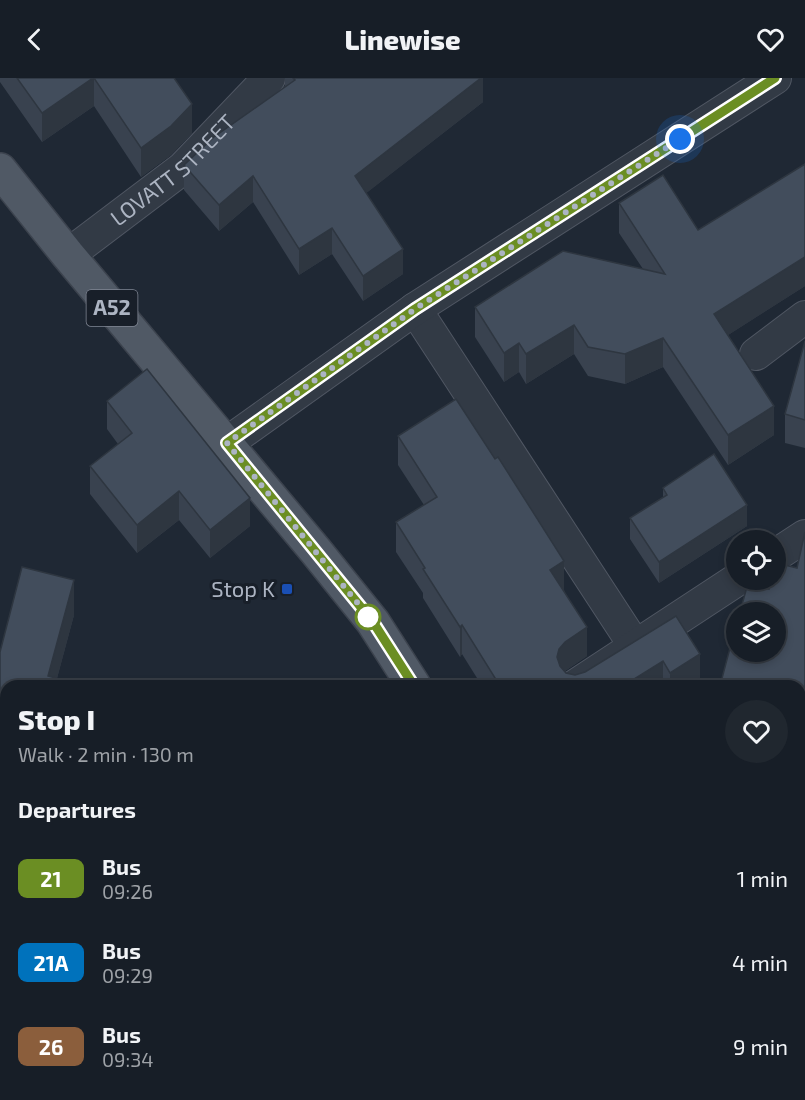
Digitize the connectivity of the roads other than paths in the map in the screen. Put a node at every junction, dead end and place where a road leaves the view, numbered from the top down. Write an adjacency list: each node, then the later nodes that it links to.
1 (269, 78): 4 (street, LOVATT STREET)
2 (775, 78): 5 (street)
3 (0, 170): 4 (main road, A52)
4 (68, 255): 8 (main road, A52)
5 (415, 309): 8 (street); 12 (street)
6 (805, 317): 7 (street)
7 (756, 354)
8 (227, 443): 13 (main road, A52)
9 (805, 536): 10 (street)
10 (786, 548)
11 (726, 587): 12 (street)
12 (635, 646): 14 (street)
13 (410, 680)
14 (584, 680)

